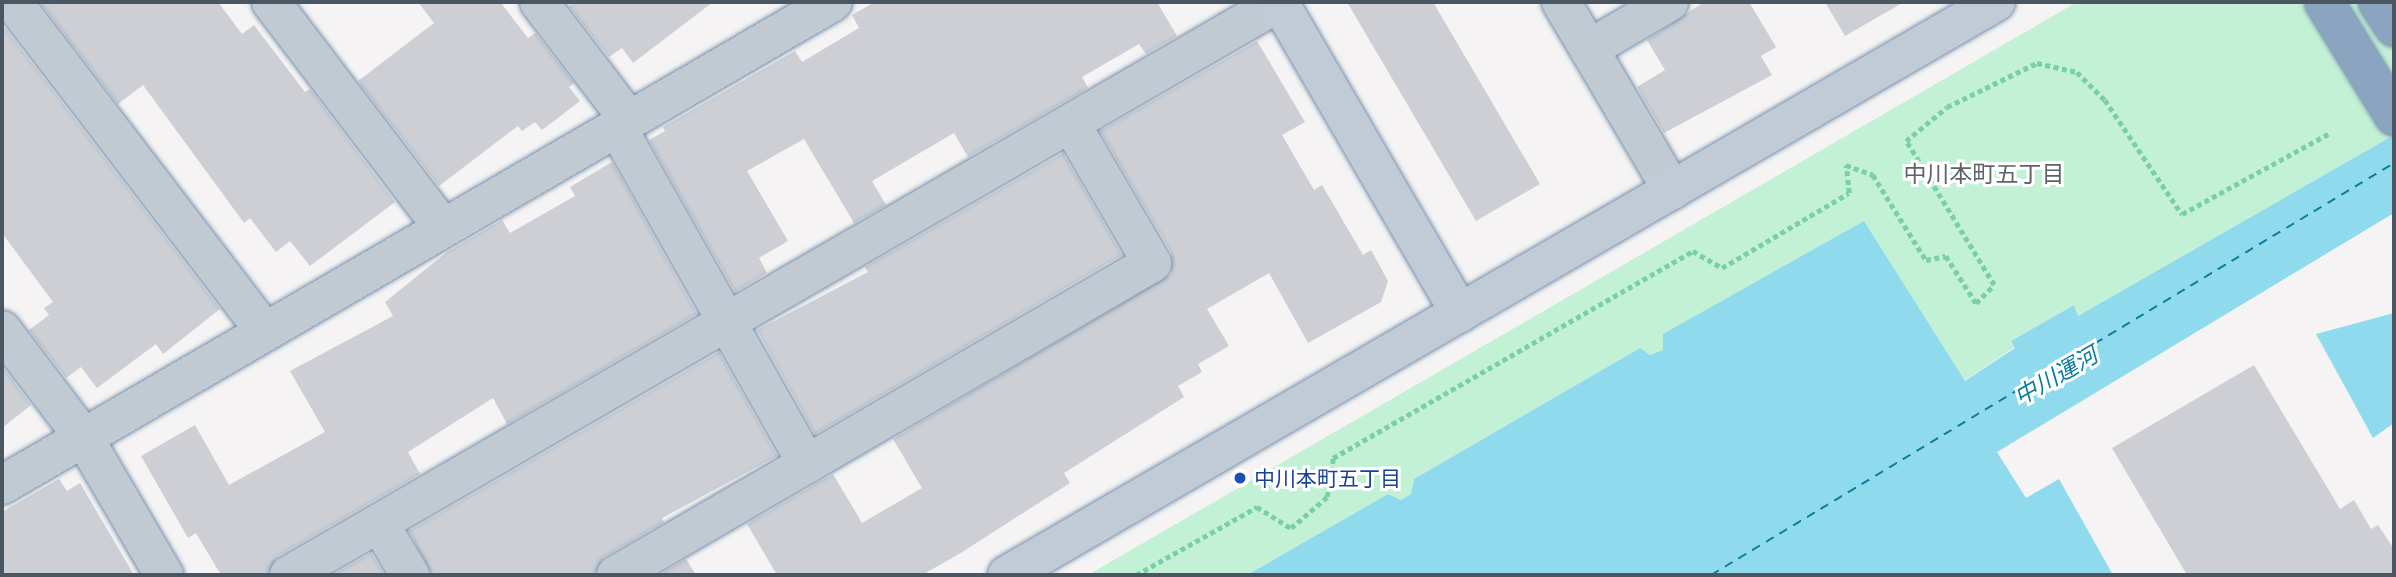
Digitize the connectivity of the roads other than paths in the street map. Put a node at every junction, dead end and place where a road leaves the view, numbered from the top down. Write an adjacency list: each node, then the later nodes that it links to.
1 (13, 2): 21 (street)
2 (271, 2): 17 (street)
3 (539, 2): 14 (street)
4 (1280, 2): 15 (street); 18 (street)
5 (1561, 2): 12 (street)
6 (1669, 2): 12 (street)
7 (1996, 2): 16 (street)
8 (2324, 2): 13 (highway)
9 (2378, 2): 11 (highway)
10 (810, 7): 14 (street)
11 (2394, 27)
12 (1588, 49): 16 (street)
13 (2394, 116)
14 (623, 123): 17 (street); 19 (street)
15 (1071, 124): 19 (street); 23 (street)
16 (1672, 190): 18 (street)
17 (443, 228): 21 (street)
18 (1460, 313): 30 (street)
19 (727, 323): 23 (street); 25 (street)
20 (2, 330): 22 (street)
21 (265, 332): 22 (street)
22 (84, 438): 24 (street); 26 (street)
23 (807, 464): 29 (street)
24 (2, 485)
25 (379, 523): 27 (street); 28 (street)
26 (164, 575)
27 (289, 575)
28 (410, 575)
29 (616, 575)
30 (1007, 575)

